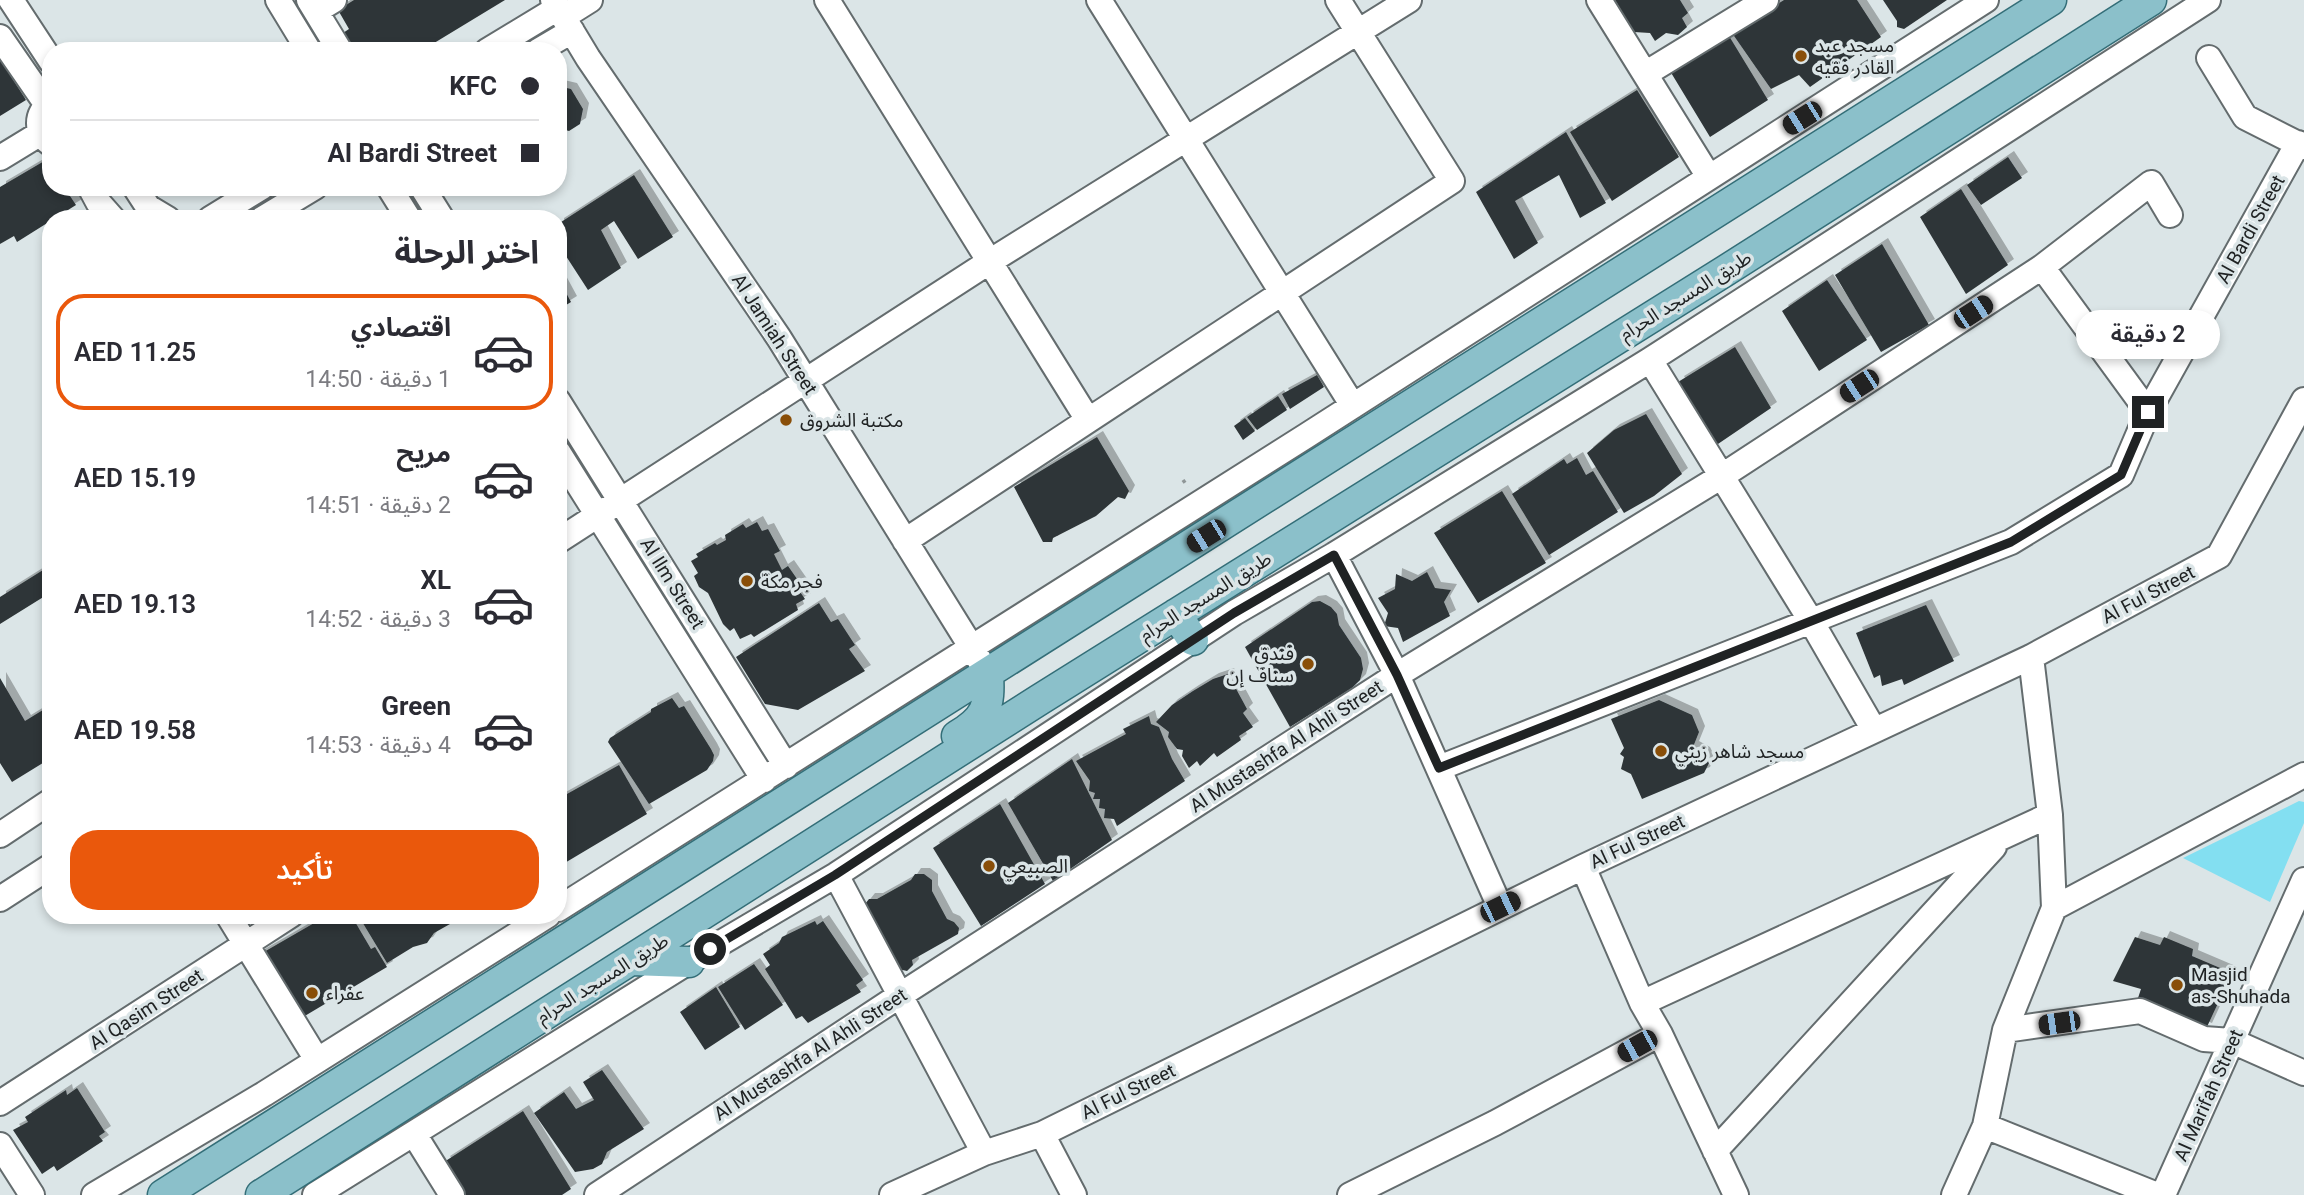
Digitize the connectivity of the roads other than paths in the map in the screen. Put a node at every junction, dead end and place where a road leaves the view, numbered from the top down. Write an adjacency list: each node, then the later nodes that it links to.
1 (11, 0): 22 (street)
2 (278, 0): 18 (street)
3 (590, 0): 15 (street)
4 (827, 0): 40 (street)
5 (1098, 0): 28 (street)
6 (1338, 0): 16 (street)
7 (1409, 0): 16 (street)
8 (1600, 0): 24 (street)
9 (1766, 0): 24 (street)
10 (1986, 0): 32 (street)
11 (2051, 0): 51 (main road)
12 (2151, 0): 25 (main road, طريق المسجد الحرام)
13 (2208, 0): 27 (street)
14 (320, 4): 19 (street)
15 (561, 14): 20 (street); 21 (street); 44 (street, Al Jamiah Street)
16 (1358, 32): 28 (street); 42 (street)
17 (0, 37): 26 (street)
18 (304, 42)
19 (336, 42)
20 (505, 42)
21 (544, 42)
22 (42, 47)
23 (2209, 58): 30 (street)
24 (1645, 74): 32 (street)
25 (2030, 78): 27 (street); 59 (main road, طريق المسجد الحرام)
26 (42, 94)
27 (2047, 104): 43 (street)
28 (1186, 139): 40 (street); 42 (street)
29 (42, 140): 31 (street)
30 (2301, 145): 47 (street, Al Bardi Street)
31 (0, 158)
32 (1709, 177): 46 (street)
33 (141, 196): 36 (street)
34 (247, 196): 37 (street)
35 (299, 196): 38 (street)
36 (153, 210)
37 (225, 210)
38 (277, 210)
39 (2170, 215): 41 (street, Al Mustashfa Al Ahli Street)
40 (989, 262): 44 (street); 49 (street)
41 (2042, 267): 47 (street); 53 (street, Al Mustashfa Al Ahli Street)
42 (1282, 293): 46 (street); 49 (street)
43 (1650, 360): 53 (street); 58 (street)
44 (806, 381): 54 (street); 57 (street, Al Jamiah Street)
45 (2304, 400): 63 (street, Al Ful Street)
46 (1353, 406): 50 (street)
47 (2148, 412): 60 (street, Al Bardi Street)
48 (567, 415): 54 (street, Al Ilm Street)
49 (1088, 421): 57 (street)
50 (1306, 436): 51 (street); 62 (street)
51 (1322, 463): 64 (main road)
52 (567, 466): 55 (street, Al Ilm Street)
53 (1722, 476): 60 (street); 65 (street, Al Mustashfa Al Ahli Street)
54 (622, 500): 55 (street); 67 (street, Al Ilm Street)
55 (598, 515): 56 (street); 70 (street, Al Ilm Street)
56 (567, 535)
57 (905, 541): 62 (street, Al Jamiah Street)
58 (1334, 555): 61 (street); 65 (street)
59 (1176, 614): 61 (main road); 75 (main road, طريق المسجد الحرام)
60 (1811, 621): 66 (street); 68 (street, Al Bardi Street)
61 (1193, 639): 78 (street)
62 (971, 646): 64 (street, Al Jamiah Street); 67 (street)
63 (2031, 657): 66 (street, Al Ful Street); 72 (street)
64 (988, 674): 75 (main road); 99 (main road)
65 (1397, 675): 68 (street); 90 (street, Al Mustashfa Al Ahli Street)
66 (1874, 730): 76 (street, Al Ful Street)
67 (786, 766): 70 (street)
68 (1439, 768): 82 (street)
69 (2304, 775): 83 (street)
70 (764, 780): 81 (street)
71 (42, 807): 73 (street)
72 (2050, 815): 74 (street); 83 (street)
73 (0, 835)
74 (2002, 838): 91 (street); 104 (street)
75 (798, 853): 88 (main road, طريق المسجد الحرام)
76 (1583, 867): 82 (street, Al Ful Street); 91 (street)
77 (42, 872): 80 (street)
78 (835, 875): 89 (street); 90 (street)
79 (2304, 880): 94 (street, Al Marifah Street)
80 (0, 899)
81 (567, 903)
82 (1500, 907): 102 (street, Al Ful Street)
83 (2054, 908): 92 (street)
84 (234, 924): 87 (street)
85 (277, 924): 87 (street, Al Qasim Street)
86 (534, 924): 95 (street)
87 (246, 944): 95 (street); 98 (street, Al Qasim Street)
88 (631, 960): 89 (main road); 109 (main road, طريق المسجد الحرام)
89 (689, 962): 101 (street)
90 (899, 996): 105 (street); 112 (street, Al Mustashfa Al Ahli Street)
91 (1642, 1003): 93 (street)
92 (2005, 1030): 94 (street); 100 (street)
93 (1660, 1034): 104 (street); 115 (street)
94 (2232, 1041): 96 (street); 119 (street, Al Marifah Street)
95 (317, 1060): 97 (street)
96 (2304, 1073)
97 (264, 1094): 99 (street); 107 (street)
98 (0, 1103)
99 (279, 1121): 108 (main road)
100 (1985, 1126): 117 (street); 118 (street)
101 (414, 1134): 110 (street); 111 (street)
102 (1042, 1134): 105 (street, Al Ful Street); 114 (street)
103 (0, 1146): 106 (street)
104 (1715, 1151): 116 (street)
105 (985, 1153): 113 (street, Al Ful Street)
106 (32, 1195)
107 (94, 1195)
108 (163, 1195)
109 (261, 1195)
110 (315, 1195)
111 (452, 1195)
112 (597, 1195)
113 (892, 1195)
114 (1074, 1195)
115 (1350, 1195)
116 (1735, 1195)
117 (1954, 1195)
118 (2157, 1195)
119 (2163, 1195)

